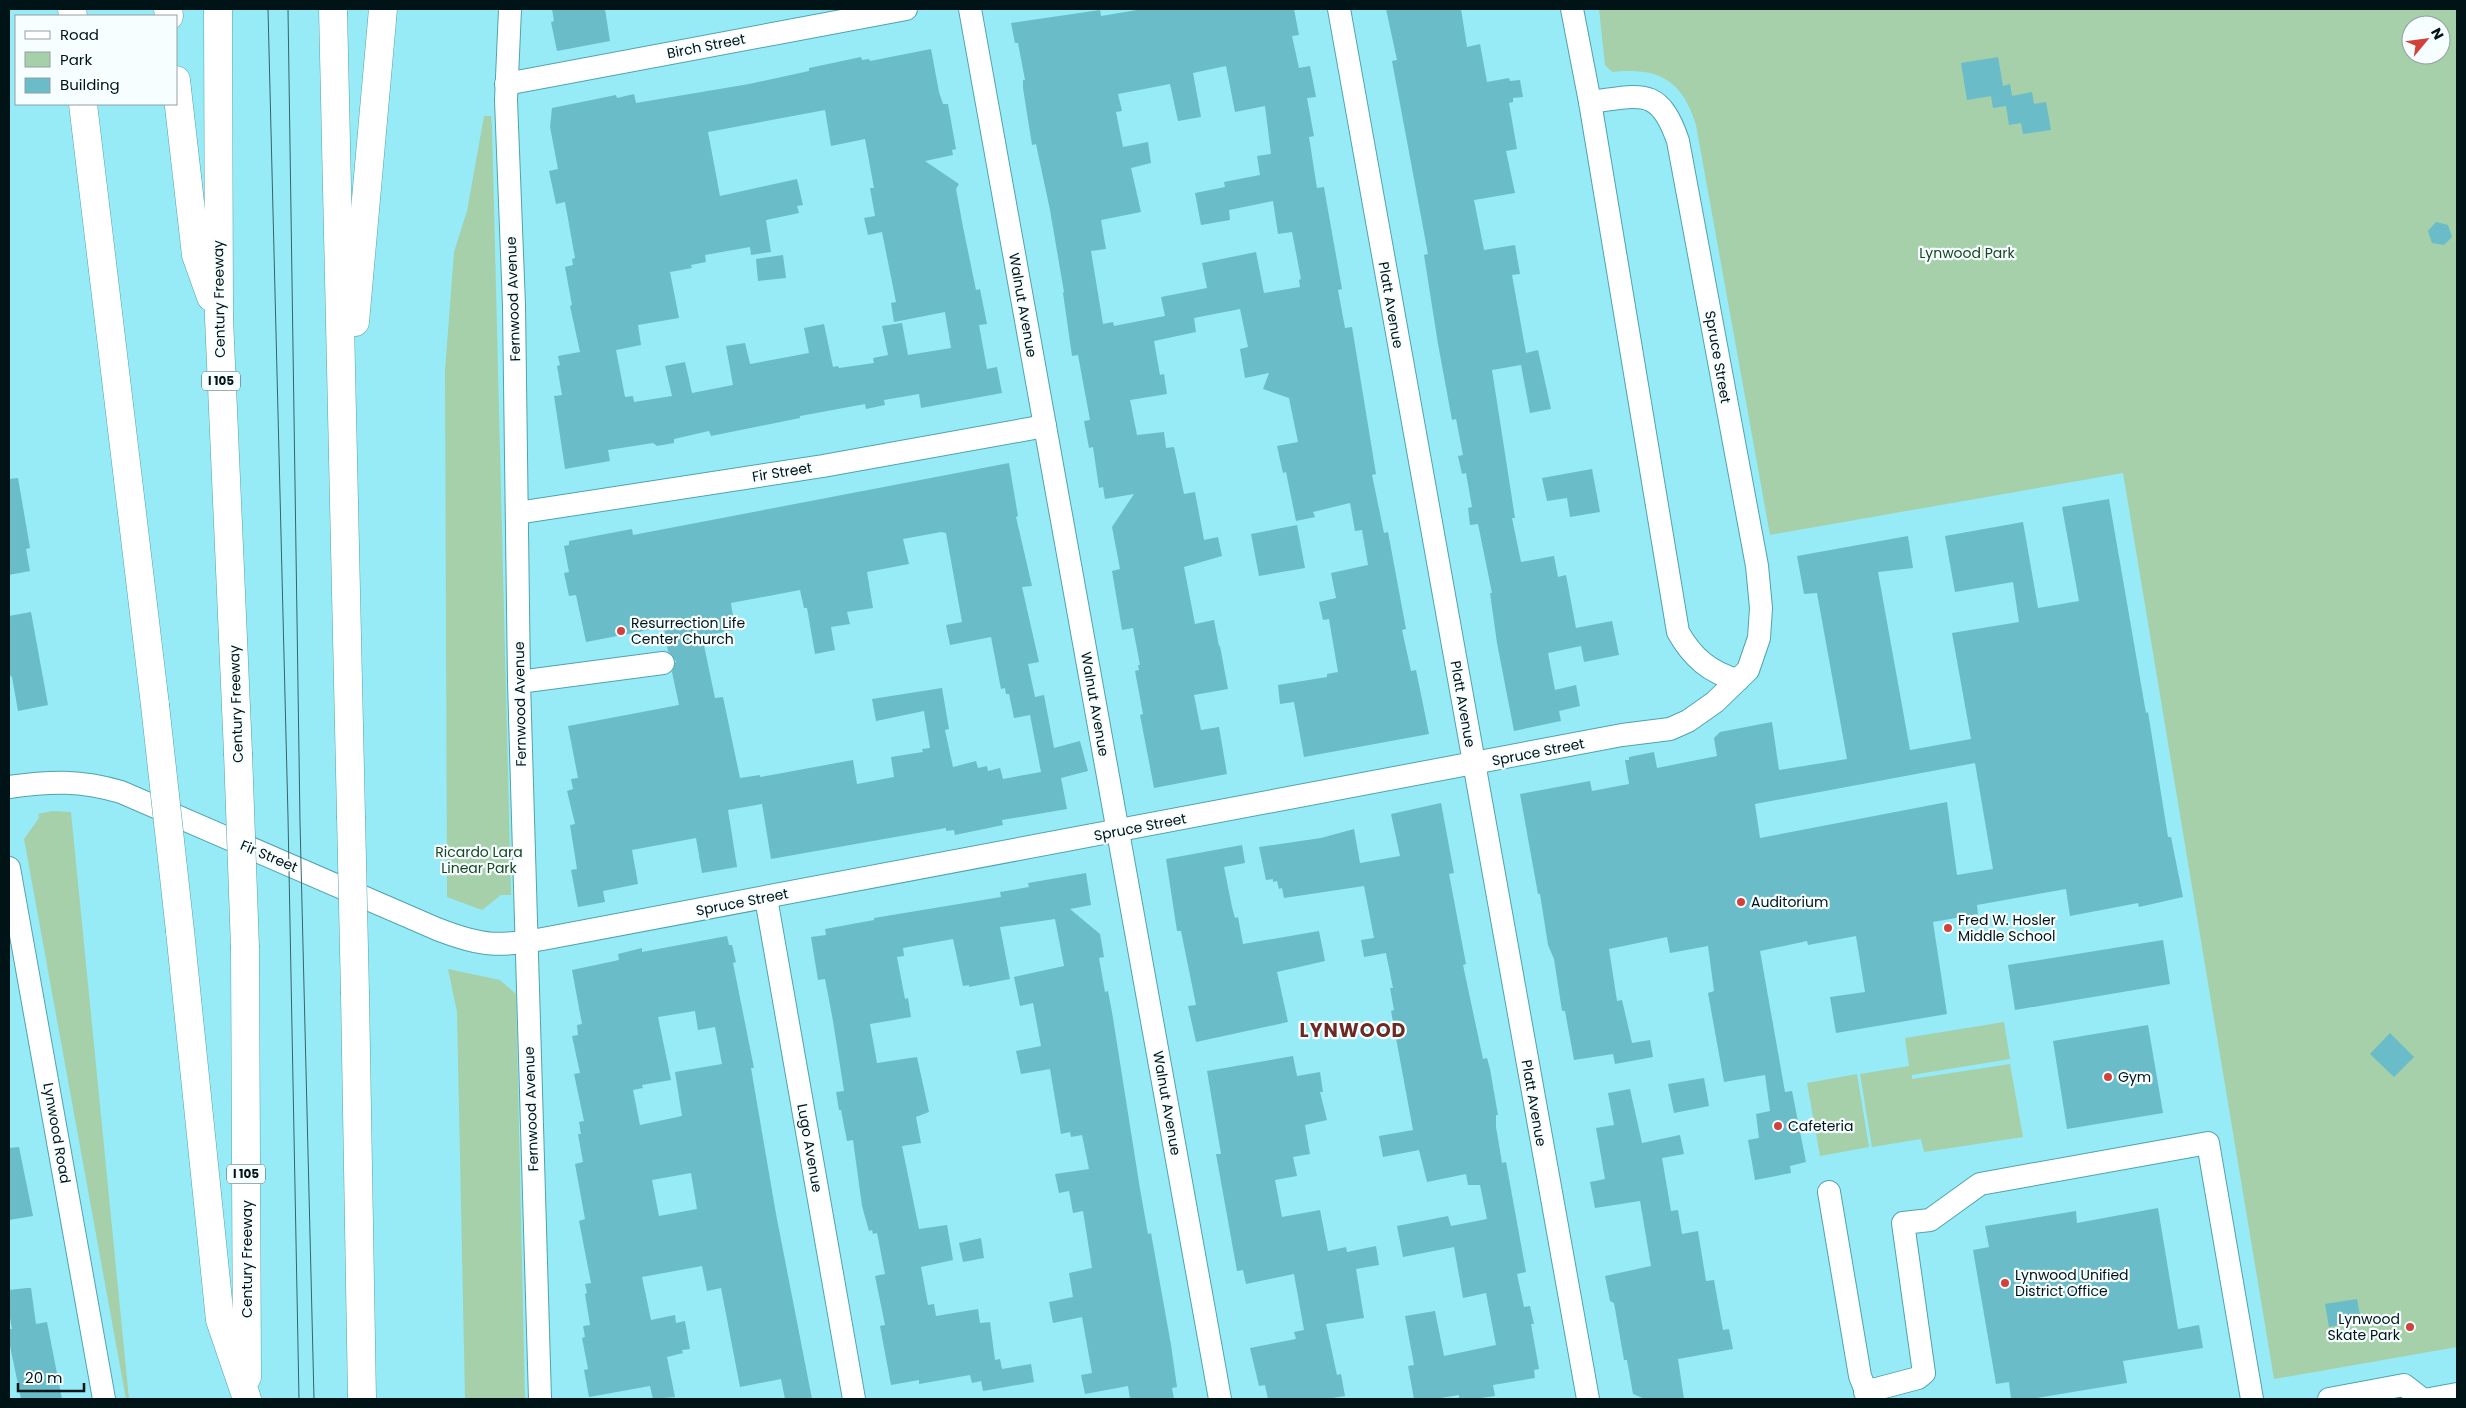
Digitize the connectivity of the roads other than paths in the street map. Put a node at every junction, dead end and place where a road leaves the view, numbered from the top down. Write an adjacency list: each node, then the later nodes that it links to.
1 (218, 9): 13 (highway, Century Freeway / I 105)
2 (333, 9): 15 (highway)
3 (383, 9): 15 (highway)
4 (510, 9): 9 (street, Fernwood Avenue)
5 (906, 9): 9 (street, Birch Street)
6 (970, 9): 14 (street, Walnut Avenue)
7 (1339, 9): 20 (street, Platt Avenue)
8 (1572, 9): 11 (street)
9 (506, 84): 16 (street, Fernwood Avenue)
10 (178, 97): 13 (highway)
11 (1590, 102): 18 (street); 18 (street, Spruce Street)
12 (83, 105): 30 (highway, bridge)
13 (218, 318): 30 (highway, Century Freeway / I 105, bridge)
14 (1045, 426): 16 (street, Fir Street); 22 (street, Walnut Avenue)
15 (343, 458): 31 (highway, bridge)
16 (517, 513): 19 (street, Fernwood Avenue)
17 (663, 663): 19 (street)
18 (1738, 680): 20 (street, Spruce Street)
19 (519, 682): 25 (street, Fernwood Avenue)
20 (1473, 764): 22 (street, Spruce Street); 35 (street, Platt Avenue)
21 (9, 787): 25 (street, Fir Street)
22 (1118, 831): 24 (street, Spruce Street); 34 (street, Walnut Avenue)
23 (9, 868): 29 (street, Lynwood Road)
24 (766, 898): 25 (street, Spruce Street); 33 (street, Lugo Avenue)
25 (526, 942): 32 (street, Fernwood Avenue)
26 (1829, 1192): 27 (street)
27 (1867, 1395): 36 (street)
28 (2436, 1398): 37 (street)
29 (104, 1399)
30 (247, 1399)
31 (362, 1399)
32 (540, 1399)
33 (854, 1399)
34 (1220, 1399)
35 (1588, 1399)
36 (2252, 1399)
37 (2328, 1399)

